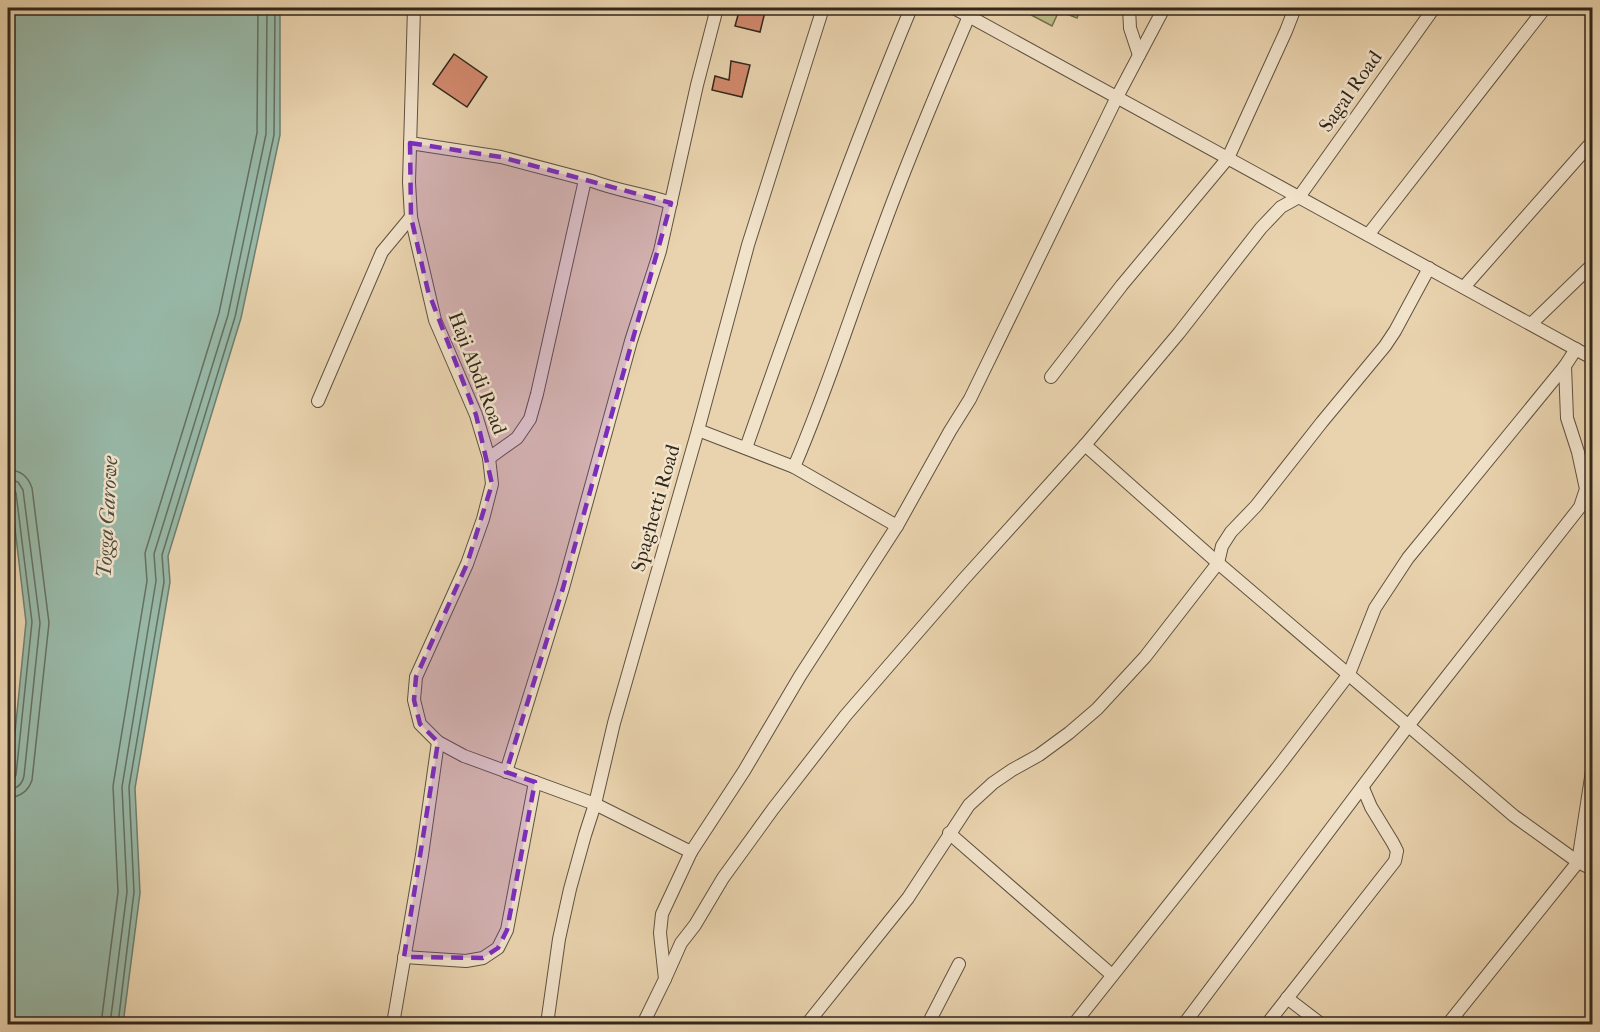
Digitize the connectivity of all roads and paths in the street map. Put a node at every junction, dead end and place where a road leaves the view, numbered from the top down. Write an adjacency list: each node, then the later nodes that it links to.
1 (414, 8): 15 (street, Haji Abdi Road)
2 (717, 8): 19 (street)
3 (823, 8): 31 (street, Spaghetti Road)
4 (911, 8): 33 (street)
5 (954, 8): 11 (street)
6 (1129, 8): 12 (street)
7 (1164, 8): 12 (street)
8 (1295, 8): 16 (street)
9 (1545, 8): 21 (street)
10 (1428, 9): 18 (street, Sagal Road)
11 (969, 16): 13 (street); 35 (street)
12 (1138, 55): 13 (street)
13 (1117, 97): 16 (street); 36 (street)
14 (1593, 142): 24 (street)
15 (410, 143): 17 (street); 20 (street, Haji Abdi Road)
16 (1228, 158): 18 (street); 29 (street)
17 (585, 180): 19 (street); 34 (street)
18 (1299, 197): 21 (street); 32 (street)
19 (671, 203): 42 (street)
20 (411, 217): 30 (street); 34 (street, Haji Abdi Road)
21 (1368, 235): 23 (street)
22 (1593, 265): 25 (street)
23 (1429, 268): 24 (street); 37 (street)
24 (1464, 287): 25 (street)
25 (1531, 324): 26 (street)
26 (1576, 349): 27 (street); 28 (street)
27 (1593, 358)
28 (1565, 366): 38 (street); 39 (street)
29 (1051, 377)
30 (318, 401)
31 (698, 430): 33 (street); 45 (street, Spaghetti Road)
32 (1085, 446): 37 (street); 53 (street)
33 (746, 448): 35 (street)
34 (489, 458): 40 (street, Haji Abdi Road)
35 (794, 467): 36 (street)
36 (897, 526): 47 (street)
37 (1218, 563): 38 (street); 46 (street)
38 (1349, 674): 39 (street); 52 (street)
39 (1408, 726): 44 (street); 48 (street)
40 (438, 741): 42 (street, Haji Abdi Road); 50 (street)
41 (1593, 771): 48 (street)
42 (506, 772): 43 (street, Haji Abdi Road)
43 (535, 782): 45 (street, Haji Abdi Road); 50 (street)
44 (1363, 788): 54 (street); 61 (street)
45 (595, 804): 47 (street, Haji Abdi Road); 56 (street, Spaghetti Road)
46 (949, 833): 52 (street); 58 (street)
47 (691, 852): 53 (street)
48 (1578, 862): 49 (street); 64 (street)
49 (1593, 869)
50 (404, 957): 55 (street)
51 (959, 964): 59 (street)
52 (1112, 975): 60 (street)
53 (665, 979): 57 (street)
54 (1287, 998): 62 (street); 63 (street)
55 (393, 1024)
56 (547, 1024)
57 (643, 1024)
58 (807, 1024)
59 (928, 1024)
60 (1074, 1024)
61 (1184, 1024)
62 (1267, 1024)
63 (1321, 1024)
64 (1448, 1024)

